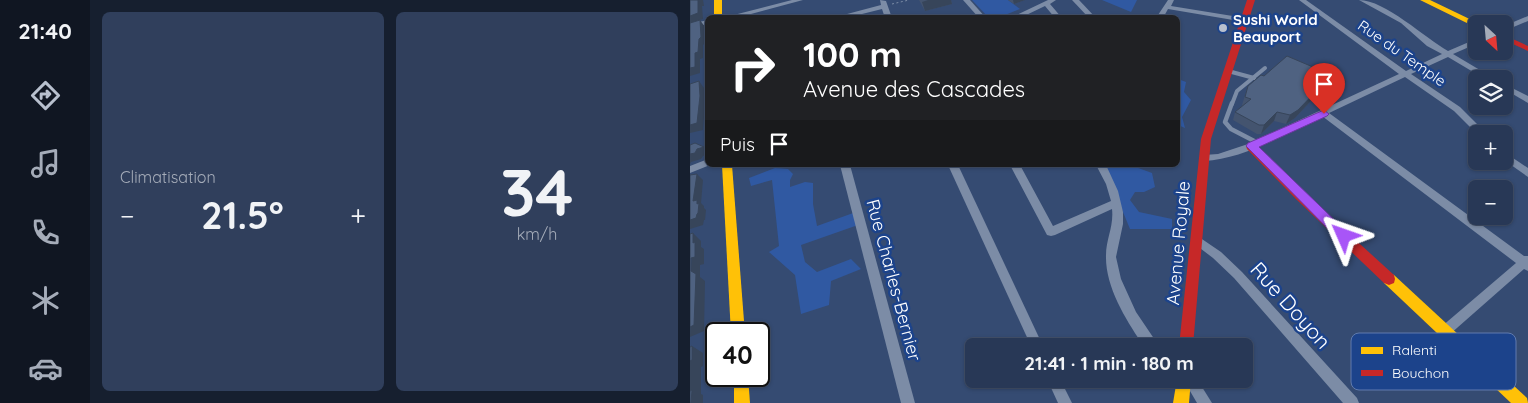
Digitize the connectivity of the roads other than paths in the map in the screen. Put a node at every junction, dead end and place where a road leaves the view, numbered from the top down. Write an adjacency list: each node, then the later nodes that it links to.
1 (718, 0): 13 (street)
2 (800, 0): 14 (street)
3 (966, 0): 17 (street)
4 (1053, 0): 12 (street)
5 (1075, 0): 20 (street)
6 (1251, 0): 23 (street, Avenue Royale)
7 (1302, 0): 37 (street, Rue du Temple)
8 (1362, 0): 33 (street)
9 (1429, 1): 24 (street)
10 (883, 3): 15 (street); 16 (street)
11 (1169, 3): 21 (street); 23 (street)
12 (1046, 4): 18 (street); 19 (street)
13 (718, 15)
14 (738, 15)
15 (845, 15)
16 (888, 15)
17 (980, 15)
18 (1020, 15)
19 (1056, 15)
20 (1090, 15)
21 (1161, 15)
22 (1528, 18): 26 (street)
23 (1245, 20): 36 (street, Avenue Royale)
24 (1468, 20)
25 (705, 23): 28 (street)
26 (1518, 23): 27 (street); 29 (street)
27 (1513, 25)
28 (690, 26)
29 (1528, 28)
30 (1513, 42): 32 (street)
31 (1468, 45): 33 (street)
32 (1528, 49)
33 (1449, 55): 35 (street); 37 (street)
34 (1265, 68): 38 (lane)
35 (1475, 70)
36 (1228, 71): 38 (lane); 42 (street, Avenue Royale)
37 (1406, 75): 41 (street); 44 (street, Rue du Temple)
38 (1254, 78): 43 (lane)
39 (1513, 91): 40 (street)
40 (1528, 100)
41 (1324, 114): 45 (street); 58 (street)
42 (1212, 119): 43 (lane); 46 (street, Avenue Royale)
43 (1225, 122): 45 (lane)
44 (1474, 125)
45 (1255, 144): 46 (street); 60 (street)
46 (1204, 158): 57 (street, Avenue Royale)
47 (1513, 162): 55 (street)
48 (705, 163): 54 (street)
49 (727, 167): 59 (street)
50 (846, 167): 70 (street, Rue Charles-Bernier)
51 (954, 167): 61 (street)
52 (1015, 167): 56 (street)
53 (1102, 167): 56 (street)
54 (690, 170)
55 (1528, 173)
56 (1116, 203): 62 (street)
57 (1196, 239): 63 (street, Avenue Royale); 74 (street, Rue Doyon)
58 (1527, 262): 60 (street)
59 (737, 322)
60 (1444, 331)
61 (1033, 338)
62 (1147, 338)
63 (1187, 338)
64 (741, 387): 69 (street)
65 (1058, 388): 71 (street)
66 (1183, 388): 72 (street)
67 (1195, 388): 73 (street)
68 (1508, 390): 75 (street)
69 (742, 403)
70 (908, 403)
71 (1066, 403)
72 (1181, 403)
73 (1205, 403)
74 (1352, 403)
75 (1522, 403)

